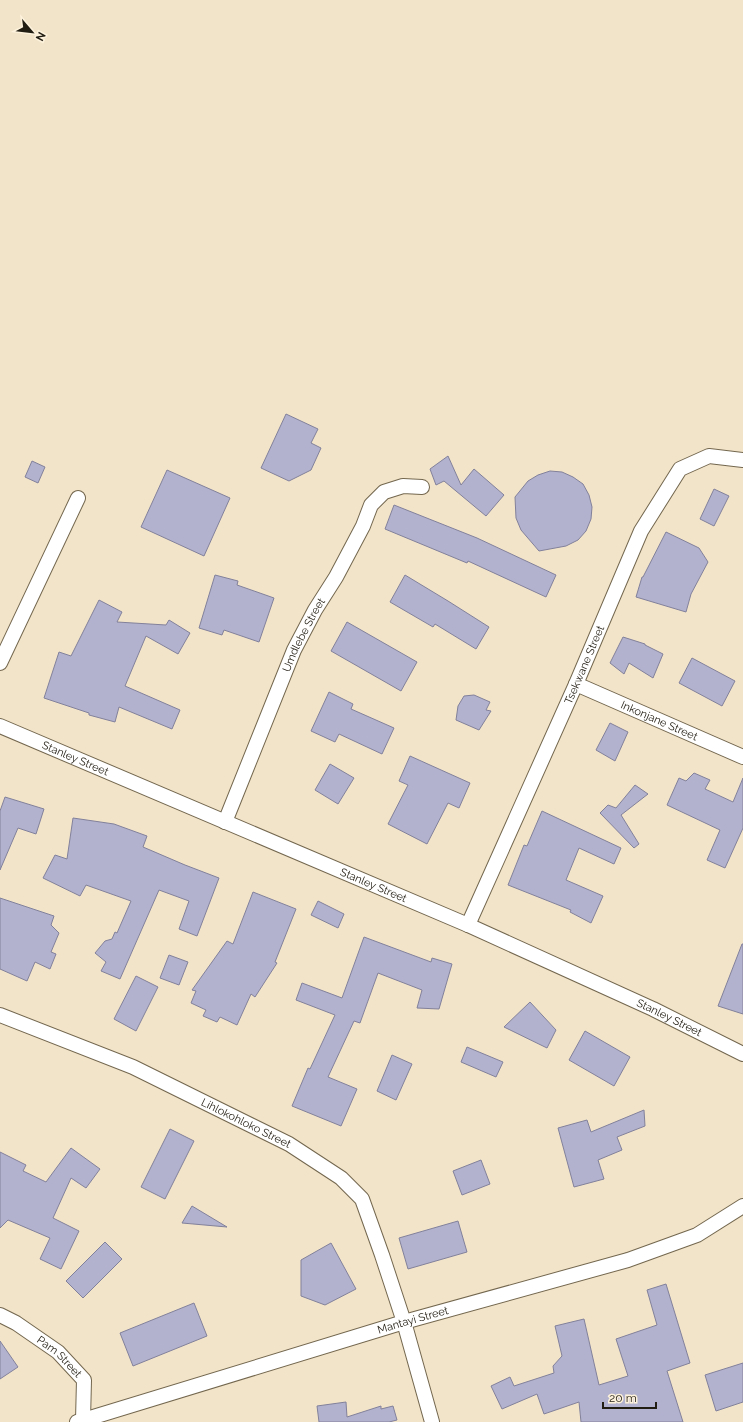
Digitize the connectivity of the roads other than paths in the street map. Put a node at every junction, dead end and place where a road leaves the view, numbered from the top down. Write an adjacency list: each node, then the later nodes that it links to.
1 (743, 460): 5 (street, Tsekwane Street)
2 (422, 488): 8 (street, Umdlebe Street)
3 (78, 498): 4 (street)
4 (0, 663)
5 (576, 684): 7 (street, Inkonjane Street); 9 (street, Tsekwane Street)
6 (0, 726): 8 (street, Stanley Street)
7 (743, 757)
8 (225, 822): 9 (street, Stanley Street)
9 (468, 925): 11 (street, Stanley Street)
10 (0, 1014): 14 (street, Lihlokohloko Street)
11 (743, 1054)
12 (743, 1206): 14 (street, Mantayi Street)
13 (0, 1315): 15 (street, Pam Street)
14 (404, 1322): 15 (street, Mantayi Street); 16 (street, Lihlokohloko Street)
15 (80, 1421)
16 (432, 1422)

